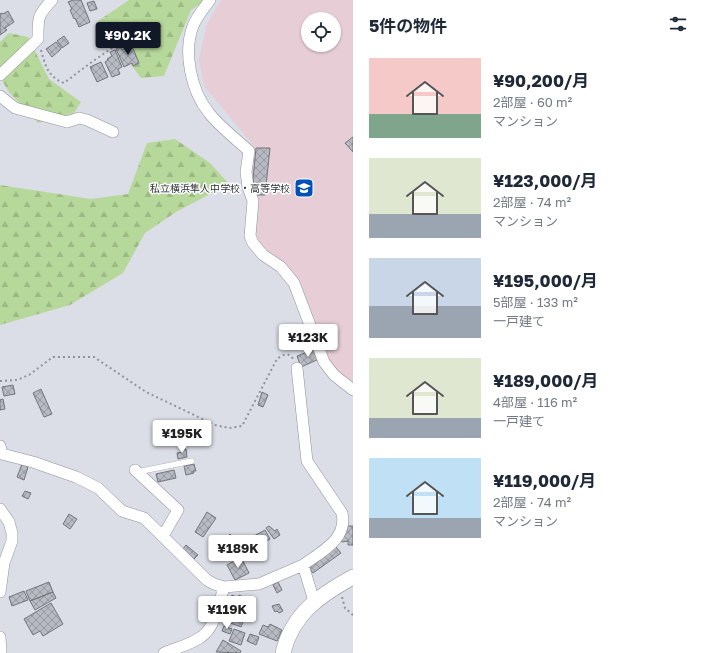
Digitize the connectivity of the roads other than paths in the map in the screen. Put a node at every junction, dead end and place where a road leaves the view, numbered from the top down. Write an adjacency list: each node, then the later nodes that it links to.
1 (52, 0): 3 (street)
2 (210, 0): 7 (street)
3 (0, 75)
4 (0, 96): 5 (street)
5 (113, 132)
6 (297, 368): 13 (street)
7 (353, 390)
8 (0, 446): 12 (street)
9 (192, 460): 10 (lane)
10 (135, 471): 12 (street)
11 (0, 509): 16 (street)
12 (163, 536): 15 (street)
13 (303, 565): 15 (street); 17 (street)
14 (353, 577): 17 (street)
15 (224, 587): 20 (street)
16 (0, 592)
17 (314, 601): 21 (street)
18 (0, 637): 19 (street)
19 (1, 653)
20 (164, 653)
21 (283, 653)

